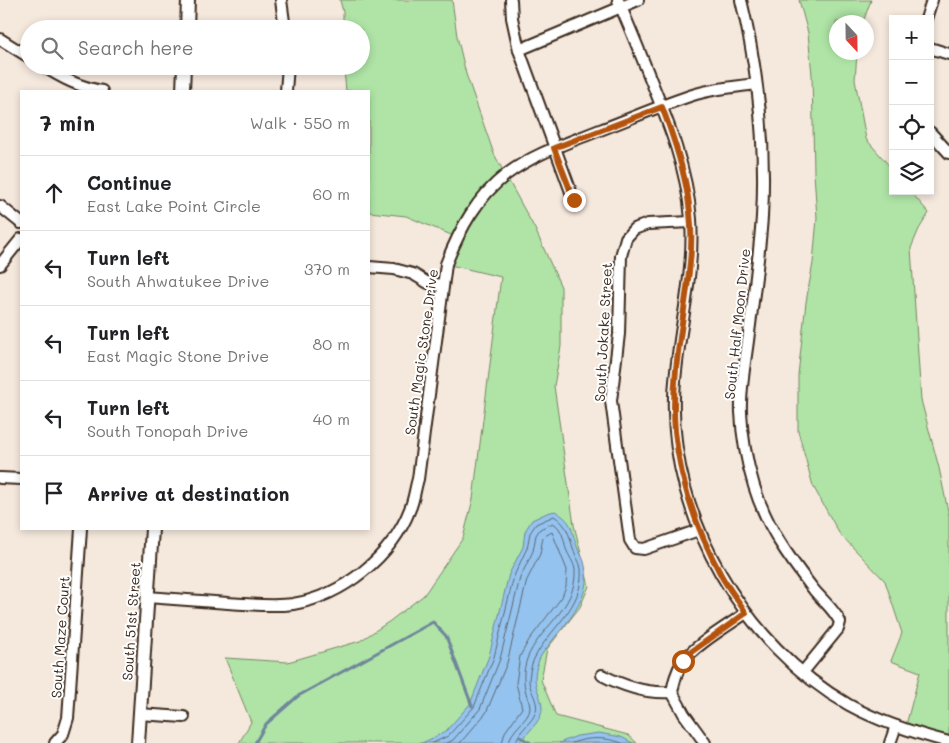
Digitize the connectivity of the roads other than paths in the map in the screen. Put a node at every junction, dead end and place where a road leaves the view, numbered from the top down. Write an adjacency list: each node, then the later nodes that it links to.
1 (188, 0): 9 (street)
2 (281, 0): 10 (street)
3 (511, 0): 13 (street)
4 (638, 0): 7 (street)
5 (741, 0): 19 (street, South Half Moon Drive)
6 (932, 0): 8 (street)
7 (619, 4): 13 (street); 23 (street)
8 (927, 15)
9 (187, 20)
10 (284, 20)
11 (0, 39): 14 (street)
12 (934, 49): 15 (street)
13 (519, 50): 25 (street)
14 (20, 51)
15 (949, 54)
16 (58, 75): 20 (street)
17 (184, 75): 21 (street)
18 (287, 75): 22 (street)
19 (756, 84): 23 (street, South Magic Stone Drive); 42 (street, South Half Moon Drive)
20 (94, 90)
21 (183, 90)
22 (286, 90)
23 (662, 107): 25 (street, South Magic Stone Drive); 30 (street)
24 (934, 136): 26 (street)
25 (554, 148): 27 (street); 34 (street, South Magic Stone Drive)
26 (949, 153)
27 (574, 200)
28 (0, 206): 29 (street)
29 (20, 222)
30 (691, 222): 39 (street); 39 (street, South Jokake Street)
31 (20, 240): 32 (street)
32 (0, 266)
33 (370, 267): 34 (street)
34 (442, 285): 40 (street, South Magic Stone Drive)
35 (0, 478): 36 (street)
36 (20, 479)
37 (81, 530): 49 (street, South Maze Court)
38 (152, 530): 40 (street, South 51st Street)
39 (699, 530): 41 (street)
40 (147, 597): 45 (street, South 51st Street)
41 (746, 613): 42 (street); 44 (street)
42 (803, 672): 47 (street)
43 (602, 675): 44 (street)
44 (672, 692): 51 (street)
45 (139, 714): 46 (street); 50 (street, South 51st Street)
46 (184, 717)
47 (896, 726): 48 (street); 52 (street)
48 (949, 742)
49 (55, 743)
50 (138, 743)
51 (705, 743)
52 (890, 743)

